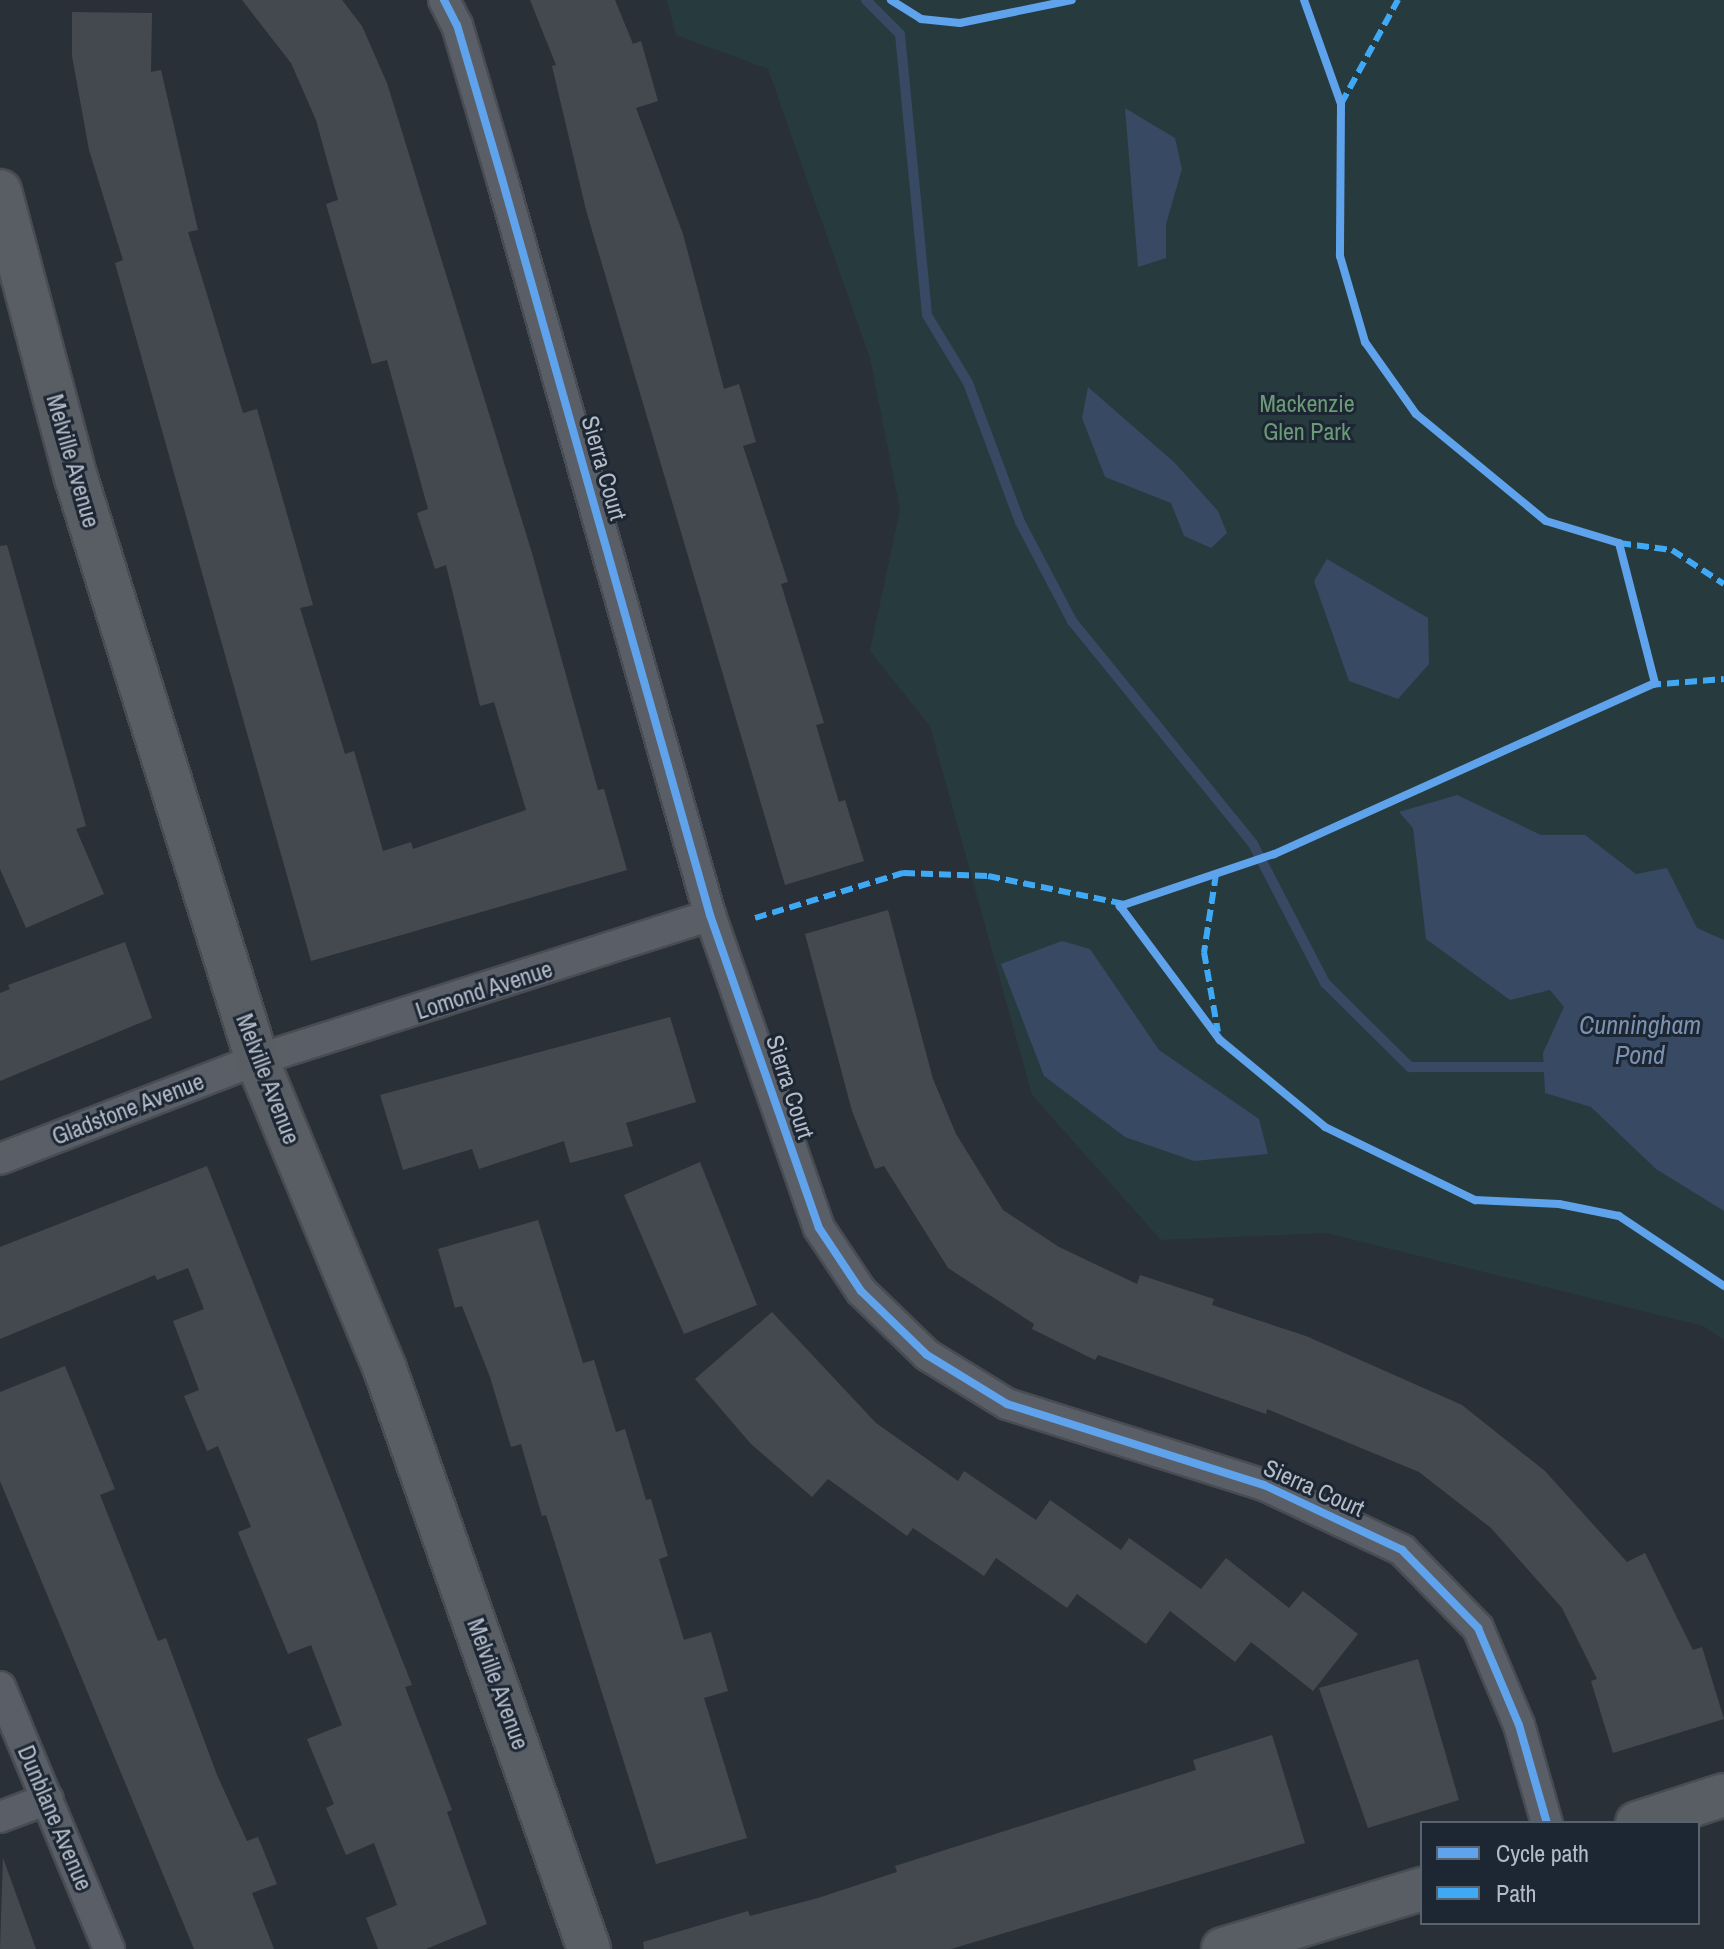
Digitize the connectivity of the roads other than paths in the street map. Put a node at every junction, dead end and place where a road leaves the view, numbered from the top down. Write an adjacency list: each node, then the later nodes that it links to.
1 (444, 0): 3 (street, Sierra Court)
2 (0, 191): 4 (street, Melville Avenue)
3 (710, 915): 4 (street, Lomond Avenue); 10 (street, Sierra Court)
4 (257, 1060): 5 (street, Gladstone Avenue); 14 (street, Melville Avenue)
5 (0, 1159)
6 (0, 1687): 8 (street, Dunblane Avenue)
7 (1724, 1795): 11 (street)
8 (48, 1799): 9 (street); 13 (street, Dunblane Avenue)
9 (0, 1817)
10 (1546, 1821)
11 (1643, 1821)
12 (1420, 1890): 15 (street)
13 (109, 1949)
14 (589, 1949)
15 (1223, 1949)

